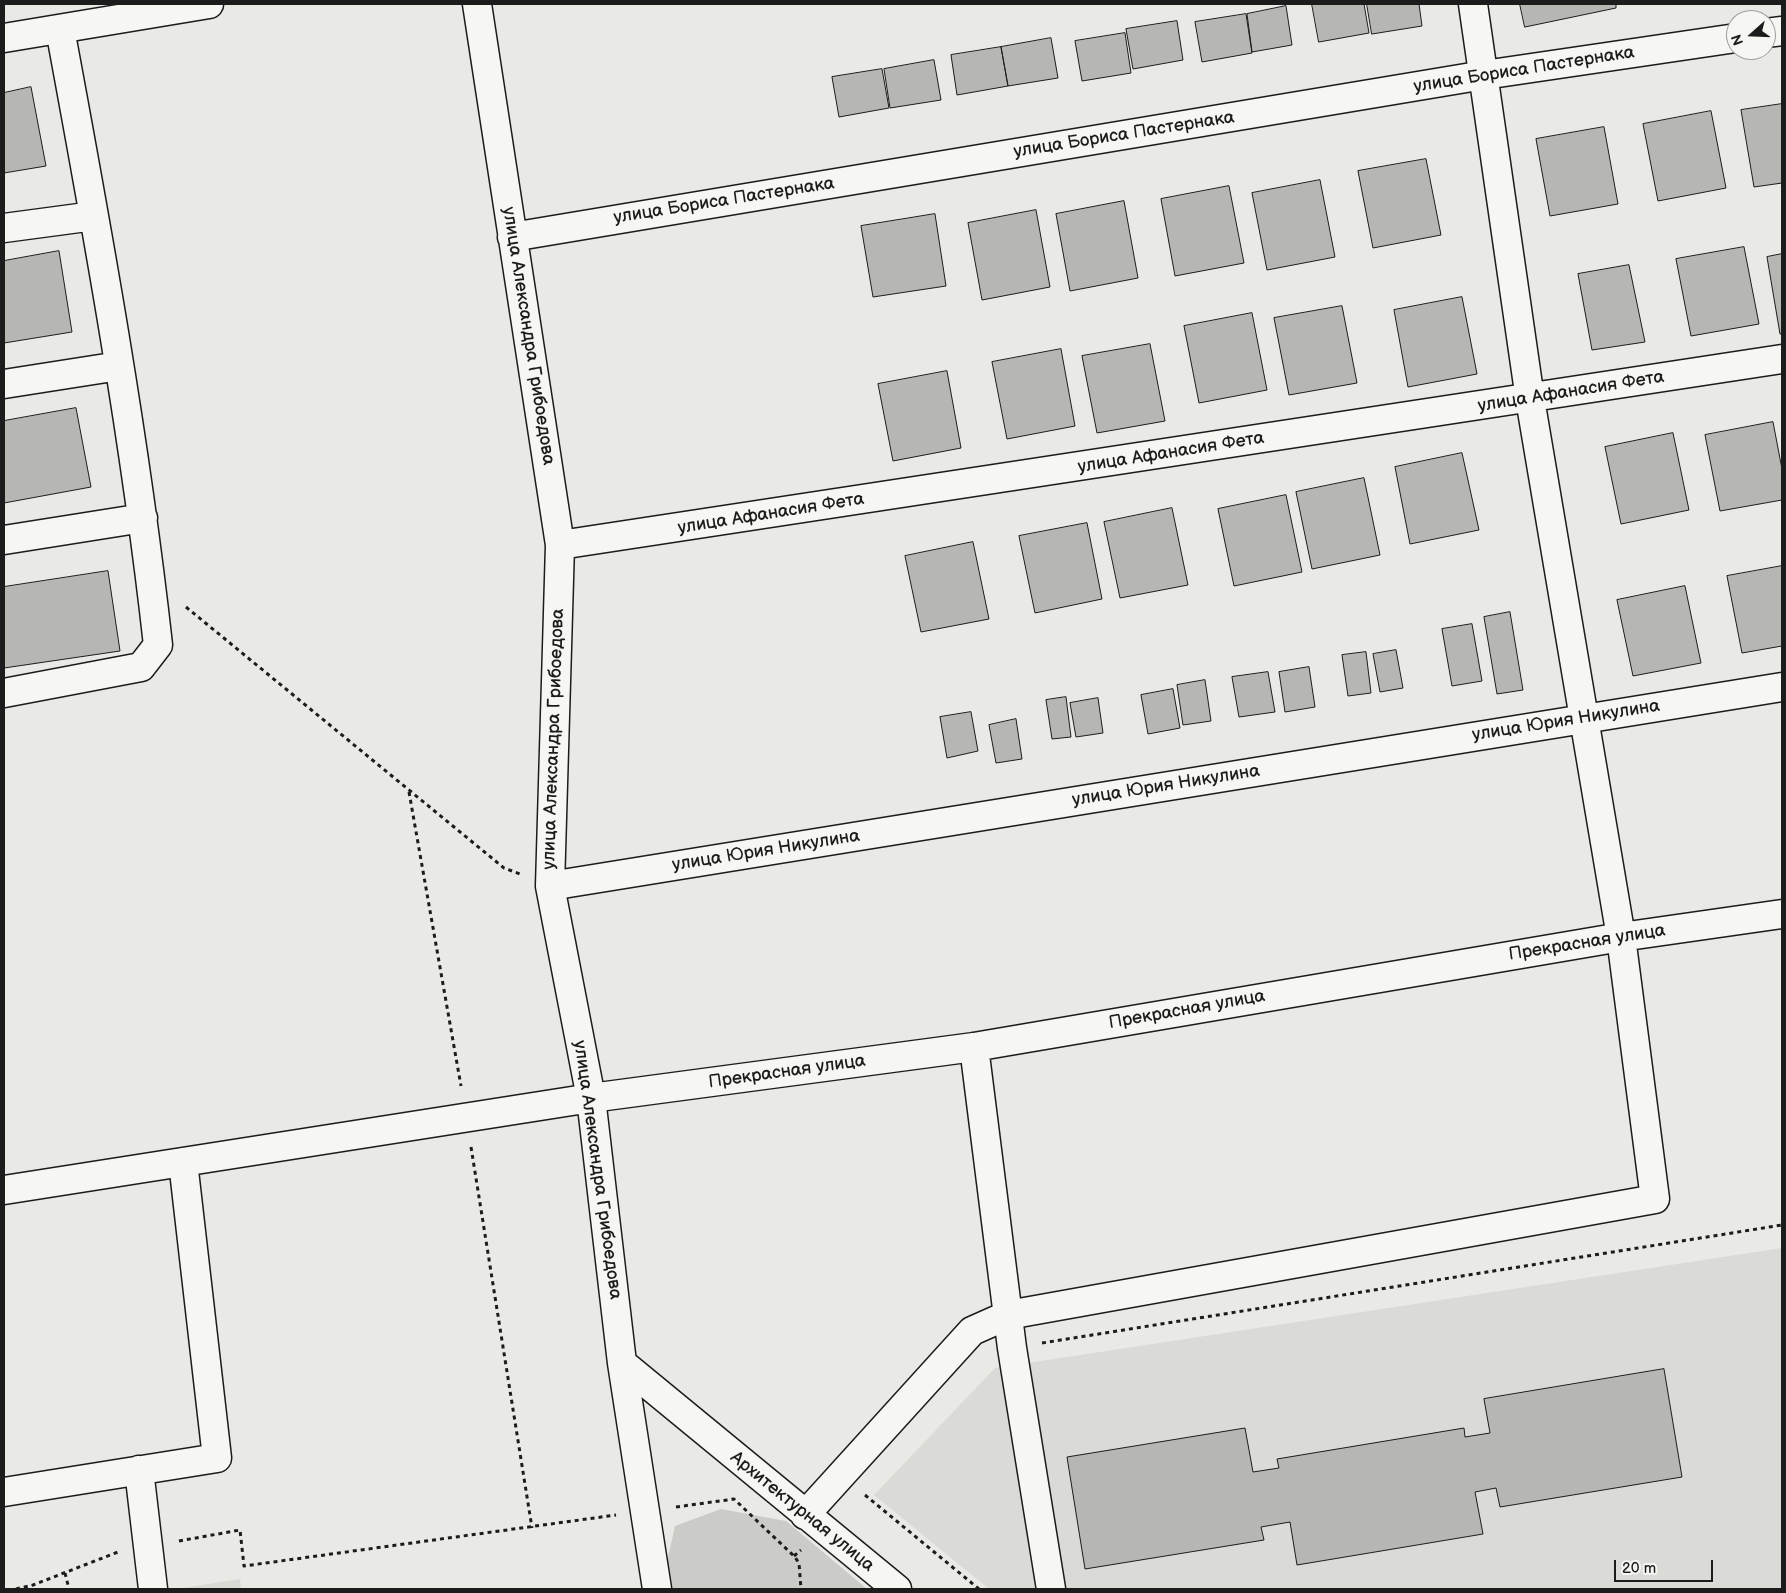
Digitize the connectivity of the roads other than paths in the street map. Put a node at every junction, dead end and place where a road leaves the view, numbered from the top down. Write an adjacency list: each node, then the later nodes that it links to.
1 (209, 4): 4 (street)
2 (477, 4): 10 (street, улица Александра Грибоедова)
3 (1472, 4): 7 (street)
4 (60, 30): 5 (street); 8 (street)
5 (4, 38)
6 (1726, 39): 7 (street, улица Бориса Пастернака)
7 (1484, 75): 10 (street, улица Бориса Пастернака); 14 (street)
8 (94, 216): 9 (street); 12 (street)
9 (4, 228)
10 (512, 236): 17 (street, улица Александра Грибоедова)
11 (1782, 359): 14 (street, улица Афанасия Фета)
12 (119, 366): 13 (street); 15 (street)
13 (4, 384)
14 (1530, 399): 17 (street, улица Афанасия Фета); 20 (street)
15 (144, 518): 16 (street); 19 (street)
16 (4, 540)
17 (560, 545): 21 (street, улица Александра Грибоедова)
18 (1782, 687): 20 (street, улица Юрия Никулина)
19 (4, 693)
20 (1584, 718): 21 (street, улица Юрия Никулина); 23 (street)
21 (550, 886): 25 (street, улица Александра Грибоедова)
22 (1782, 914): 23 (street, Прекрасная улица)
23 (1621, 937): 24 (street, Прекрасная улица); 28 (street)
24 (974, 1047): 25 (street, Прекрасная улица); 28 (street)
25 (591, 1098): 26 (street, Прекрасная улица); 29 (street, улица Александра Грибоедова)
26 (183, 1162): 27 (street, Прекрасная улица); 30 (street)
27 (4, 1190)
28 (1008, 1315): 32 (street); 36 (street)
29 (622, 1363): 32 (street, Архитектурная улица); 34 (street, улица Александра Грибоедова)
30 (139, 1470): 31 (street); 33 (street)
31 (4, 1492)
32 (814, 1523): 35 (street, Архитектурная улица)
33 (154, 1589)
34 (657, 1589)
35 (896, 1589)
36 (1051, 1589)

